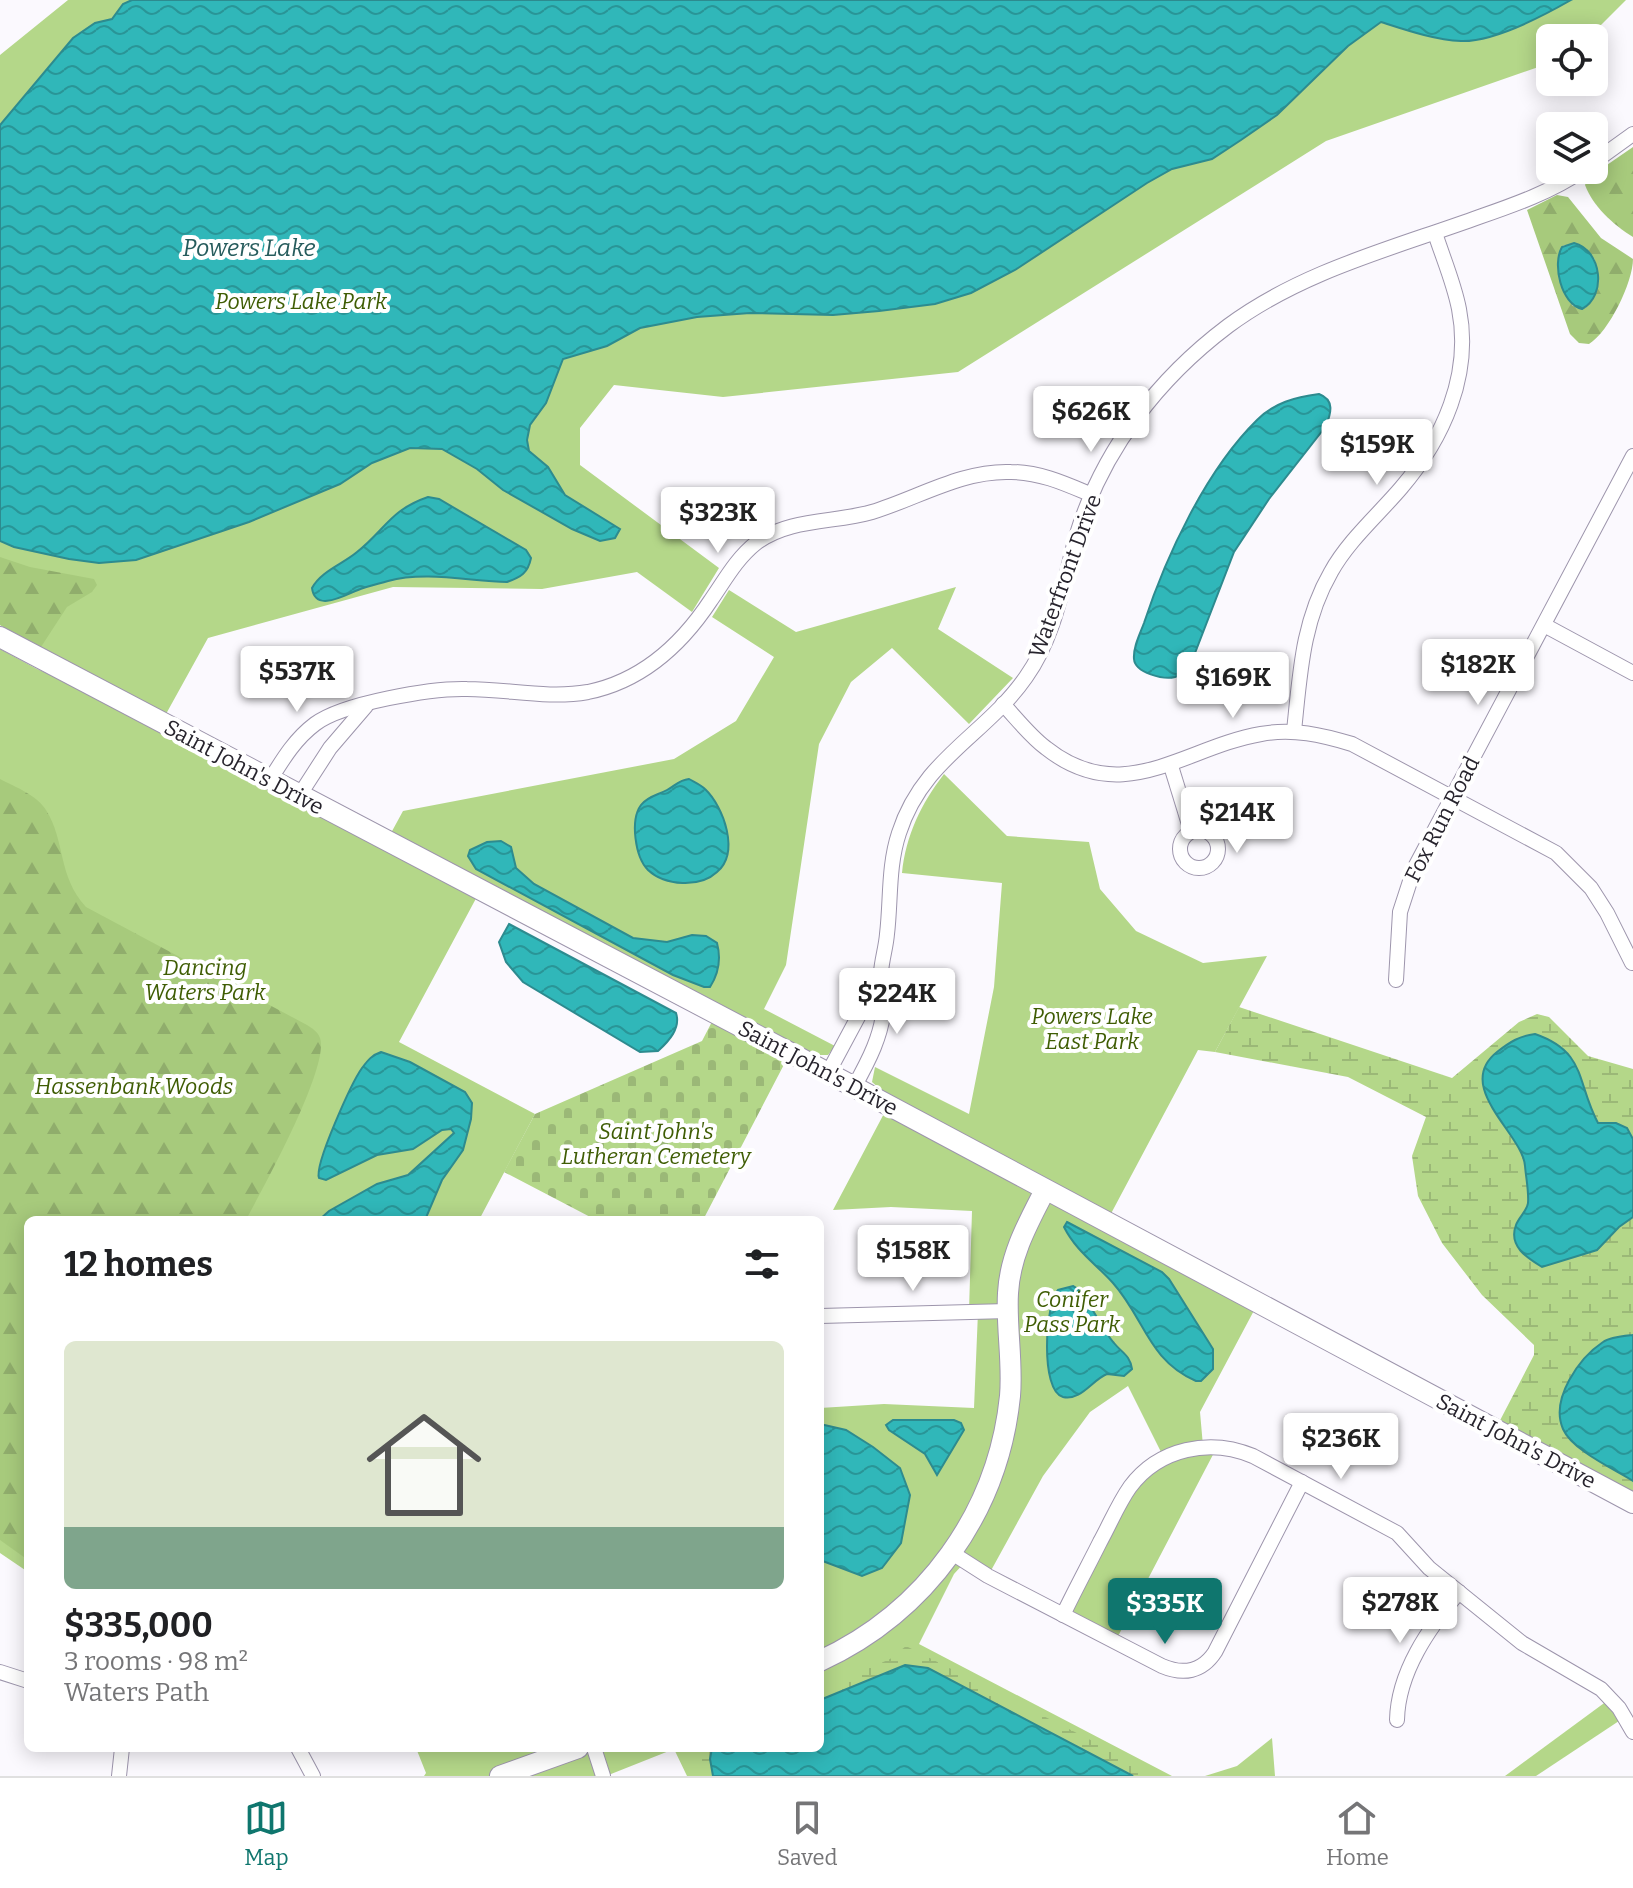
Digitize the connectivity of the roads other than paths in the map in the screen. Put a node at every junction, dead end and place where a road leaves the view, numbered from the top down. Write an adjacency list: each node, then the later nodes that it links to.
1 (1633, 134): 2 (street)
2 (1608, 152)
3 (1554, 184): 4 (street, Waterfront Drive)
4 (1435, 233): 6 (street, Waterfront Drive); 12 (street)
5 (1633, 456): 7 (street, Fox Run Road)
6 (1092, 495): 10 (street, Waterfront Drive); 11 (street)
7 (1544, 625): 9 (street); 16 (street, Fox Run Road)
8 (0, 637): 14 (street, Saint John's Drive)
9 (1633, 673)
10 (1003, 704): 13 (street); 19 (street, Waterfront Drive)
11 (366, 706): 14 (street); 15 (street)
12 (1294, 731): 13 (street); 16 (street)
13 (1171, 766): 17 (street)
14 (270, 780): 15 (street, Saint John's Drive)
15 (299, 796): 21 (street, Saint John's Drive)
16 (1453, 796): 18 (street); 20 (street, Fox Run Road)
17 (1191, 831)
18 (1632, 963)
19 (881, 973): 21 (street, Waterfront Drive); 22 (street, Waterfront Drive)
20 (1396, 980)
21 (828, 1073): 22 (street, Saint John's Drive)
22 (854, 1087): 23 (street, Saint John's Drive)
23 (1045, 1190): 24 (street); 27 (street, Saint John's Drive)
24 (1008, 1311): 25 (street); 28 (street)
25 (824, 1316)
26 (1302, 1482): 29 (street); 30 (street); 30 (street)
27 (1633, 1503)
28 (952, 1553): 30 (street); 31 (street)
29 (1459, 1592): 34 (street); 35 (street)
30 (1063, 1615)
31 (824, 1659)
32 (0, 1672): 33 (street)
33 (24, 1680)
34 (1397, 1720)
35 (1633, 1732)
36 (122, 1752): 40 (street)
37 (300, 1752): 41 (street)
38 (567, 1752): 42 (street)
39 (595, 1752): 43 (street)
40 (119, 1776)
41 (313, 1776)
42 (500, 1776)
43 (603, 1776)

